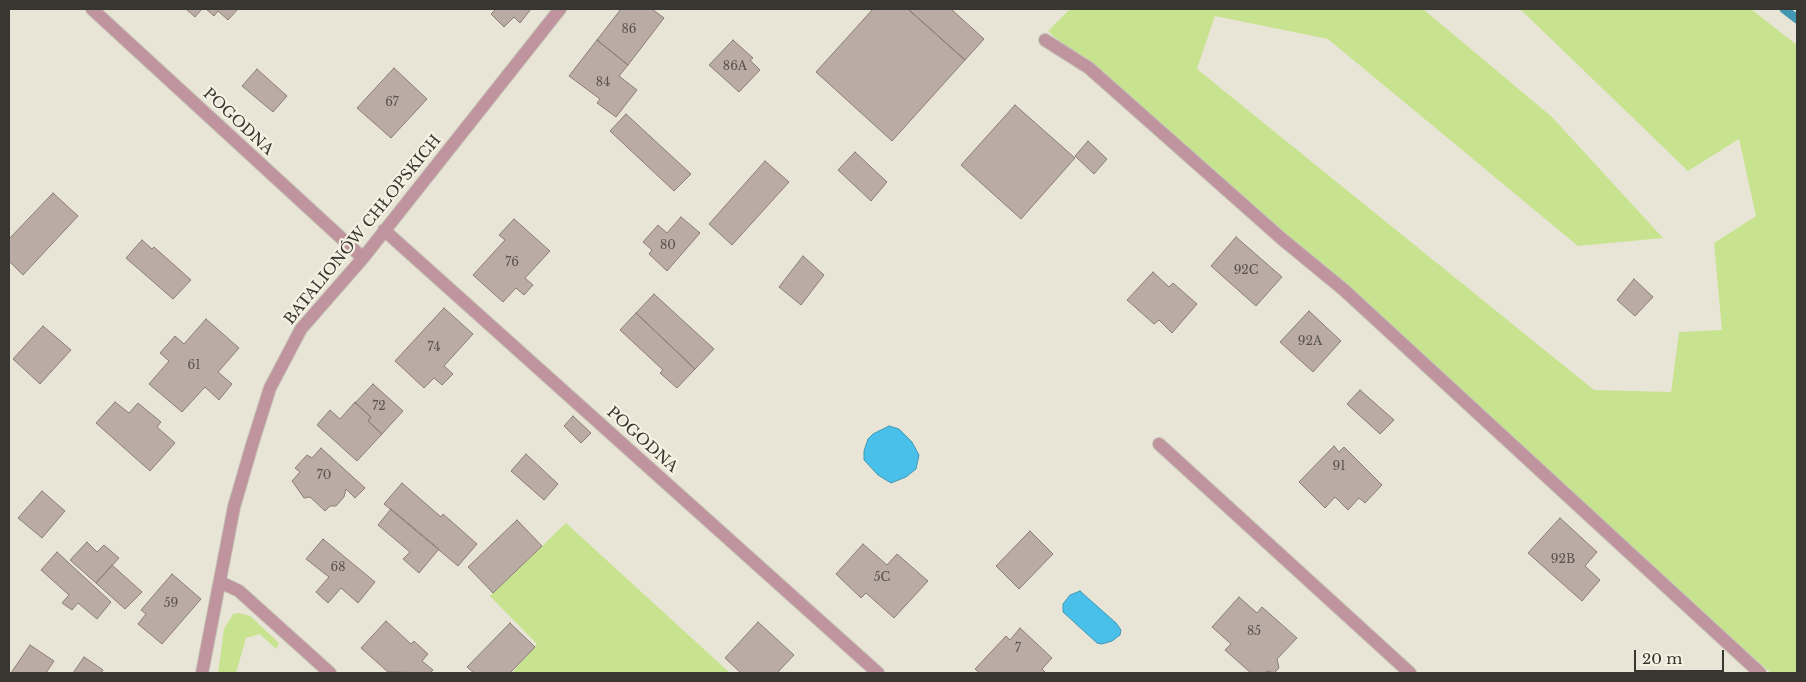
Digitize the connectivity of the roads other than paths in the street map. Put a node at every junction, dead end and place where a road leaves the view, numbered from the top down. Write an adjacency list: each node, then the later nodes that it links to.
1 (92, 9): 5 (street, POGODNA)
2 (560, 9): 4 (street, BATALIONÓW CHŁOPSKICH)
3 (1045, 40): 12 (street)
4 (384, 230): 5 (street, BATALIONÓW CHŁOPSKICH); 10 (street, POGODNA)
5 (363, 258): 7 (street, BATALIONÓW CHŁOPSKICH)
6 (1159, 444): 11 (street)
7 (220, 582): 8 (street, BATALIONÓW CHŁOPSKICH); 9 (street)
8 (202, 673)
9 (330, 673)
10 (878, 673)
11 (1410, 673)
12 (1760, 673)

